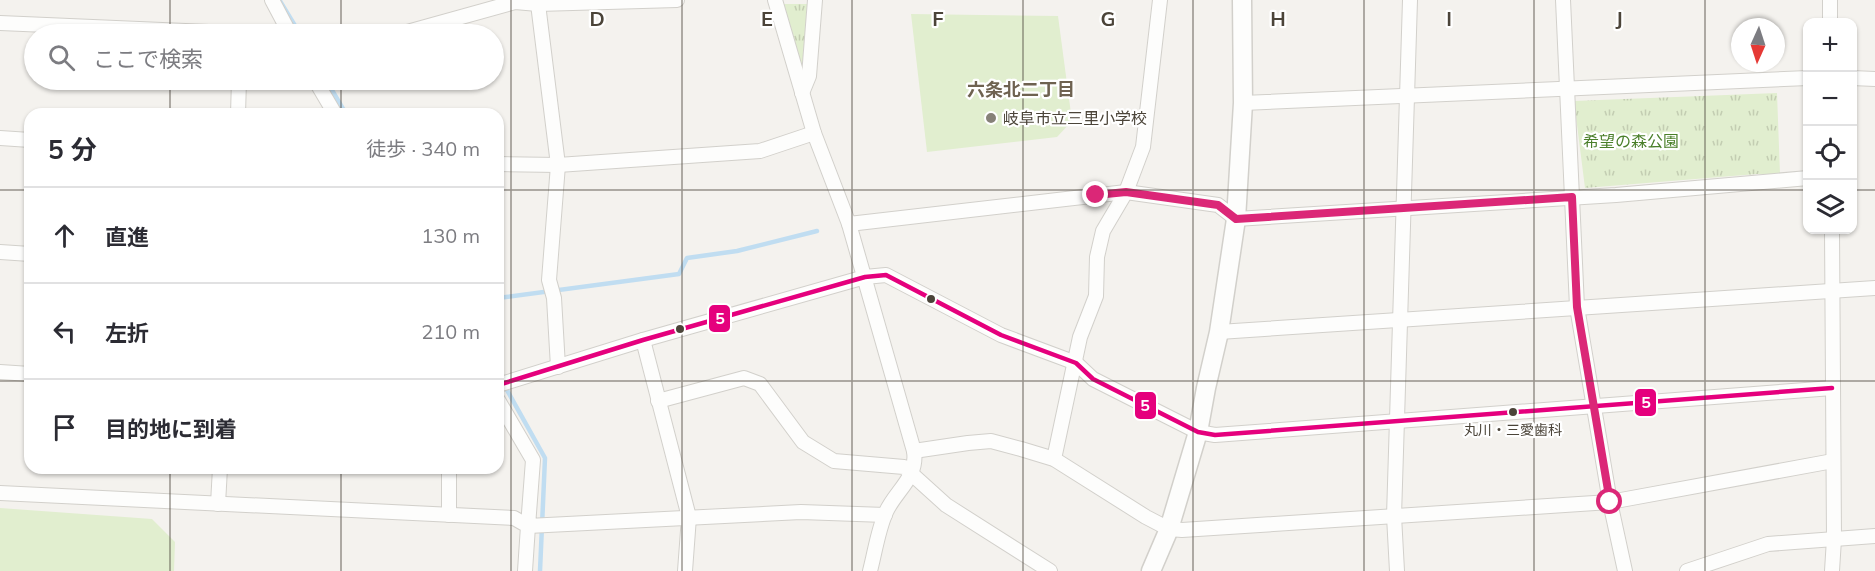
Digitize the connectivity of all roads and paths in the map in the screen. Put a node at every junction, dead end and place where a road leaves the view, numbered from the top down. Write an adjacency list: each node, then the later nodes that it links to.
1 (272, 0): 13 (street)
2 (677, 0): 10 (street)
3 (775, 0): 22 (street)
4 (815, 0): 22 (street)
5 (1160, 0): 33 (street)
6 (1242, 0): 24 (street)
7 (1410, 0): 23 (street)
8 (1563, 0): 19 (street)
9 (1830, 0): 11 (street)
10 (538, 4): 14 (street); 31 (street)
11 (1830, 18)
12 (0, 24): 15 (street)
13 (285, 24)
14 (436, 24)
15 (24, 25)
16 (1803, 78): 19 (street)
17 (1857, 78): 18 (street)
18 (1875, 80)
19 (1567, 89): 23 (street); 34 (street)
20 (239, 90): 25 (street)
21 (321, 90): 26 (street)
22 (802, 93): 27 (street)
23 (1407, 96): 24 (street); 35 (street)
24 (1243, 103): 36 (street)
25 (238, 108)
26 (331, 108)
27 (814, 133): 31 (street); 37 (street)
28 (0, 138): 29 (street)
29 (24, 140)
30 (504, 164): 31 (street)
31 (558, 165): 49 (street)
32 (1803, 178): 34 (street)
33 (1126, 192): 36 (street); 37 (street); 48 (street)
34 (1572, 197): 35 (street); 44 (street)
35 (1402, 209): 36 (street); 45 (street)
36 (1236, 219): 46 (street)
37 (849, 224): 41 (street)
38 (1832, 234): 43 (street)
39 (0, 252): 40 (street)
40 (24, 254)
41 (865, 277): 47 (street); 48 (street); 59 (street)
42 (1875, 288): 43 (street)
43 (1833, 290): 44 (street); 53 (street)
44 (1577, 307): 45 (street); 55 (street)
45 (1400, 319): 46 (street); 57 (street)
46 (1219, 332): 58 (street)
47 (643, 340): 49 (street); 54 (street)
48 (1076, 363): 58 (street); 60 (street)
49 (558, 367): 52 (street)
50 (0, 372): 51 (street)
51 (24, 374)
52 (504, 383)
53 (1832, 388): 55 (street); 61 (street)
54 (658, 401): 62 (street); 71 (street)
55 (1594, 406): 57 (street); 66 (street)
56 (504, 410): 72 (street)
57 (1397, 421): 58 (street); 70 (street)
58 (1198, 432): 73 (street)
59 (914, 451): 60 (street); 62 (street)
60 (1054, 459): 73 (street)
61 (1833, 461): 66 (street); 75 (street)
62 (912, 473): 69 (street); 76 (street)
63 (220, 474): 67 (street)
64 (449, 474): 68 (street)
65 (0, 493): 67 (street)
66 (1610, 502): 70 (street); 83 (street)
67 (218, 504): 68 (street)
68 (449, 515): 72 (street)
69 (885, 515): 71 (street); 79 (street)
70 (1394, 516): 73 (street); 82 (street)
71 (689, 517): 72 (street); 78 (street)
72 (528, 526): 77 (street)
73 (1169, 529): 81 (street)
74 (1875, 536): 75 (street)
75 (1834, 539): 84 (street); 85 (street)
76 (1033, 566): 80 (street)
77 (525, 571)
78 (685, 571)
79 (870, 571)
80 (1050, 571)
81 (1151, 571)
82 (1397, 571)
83 (1625, 571)
84 (1687, 571)
85 (1832, 571)

